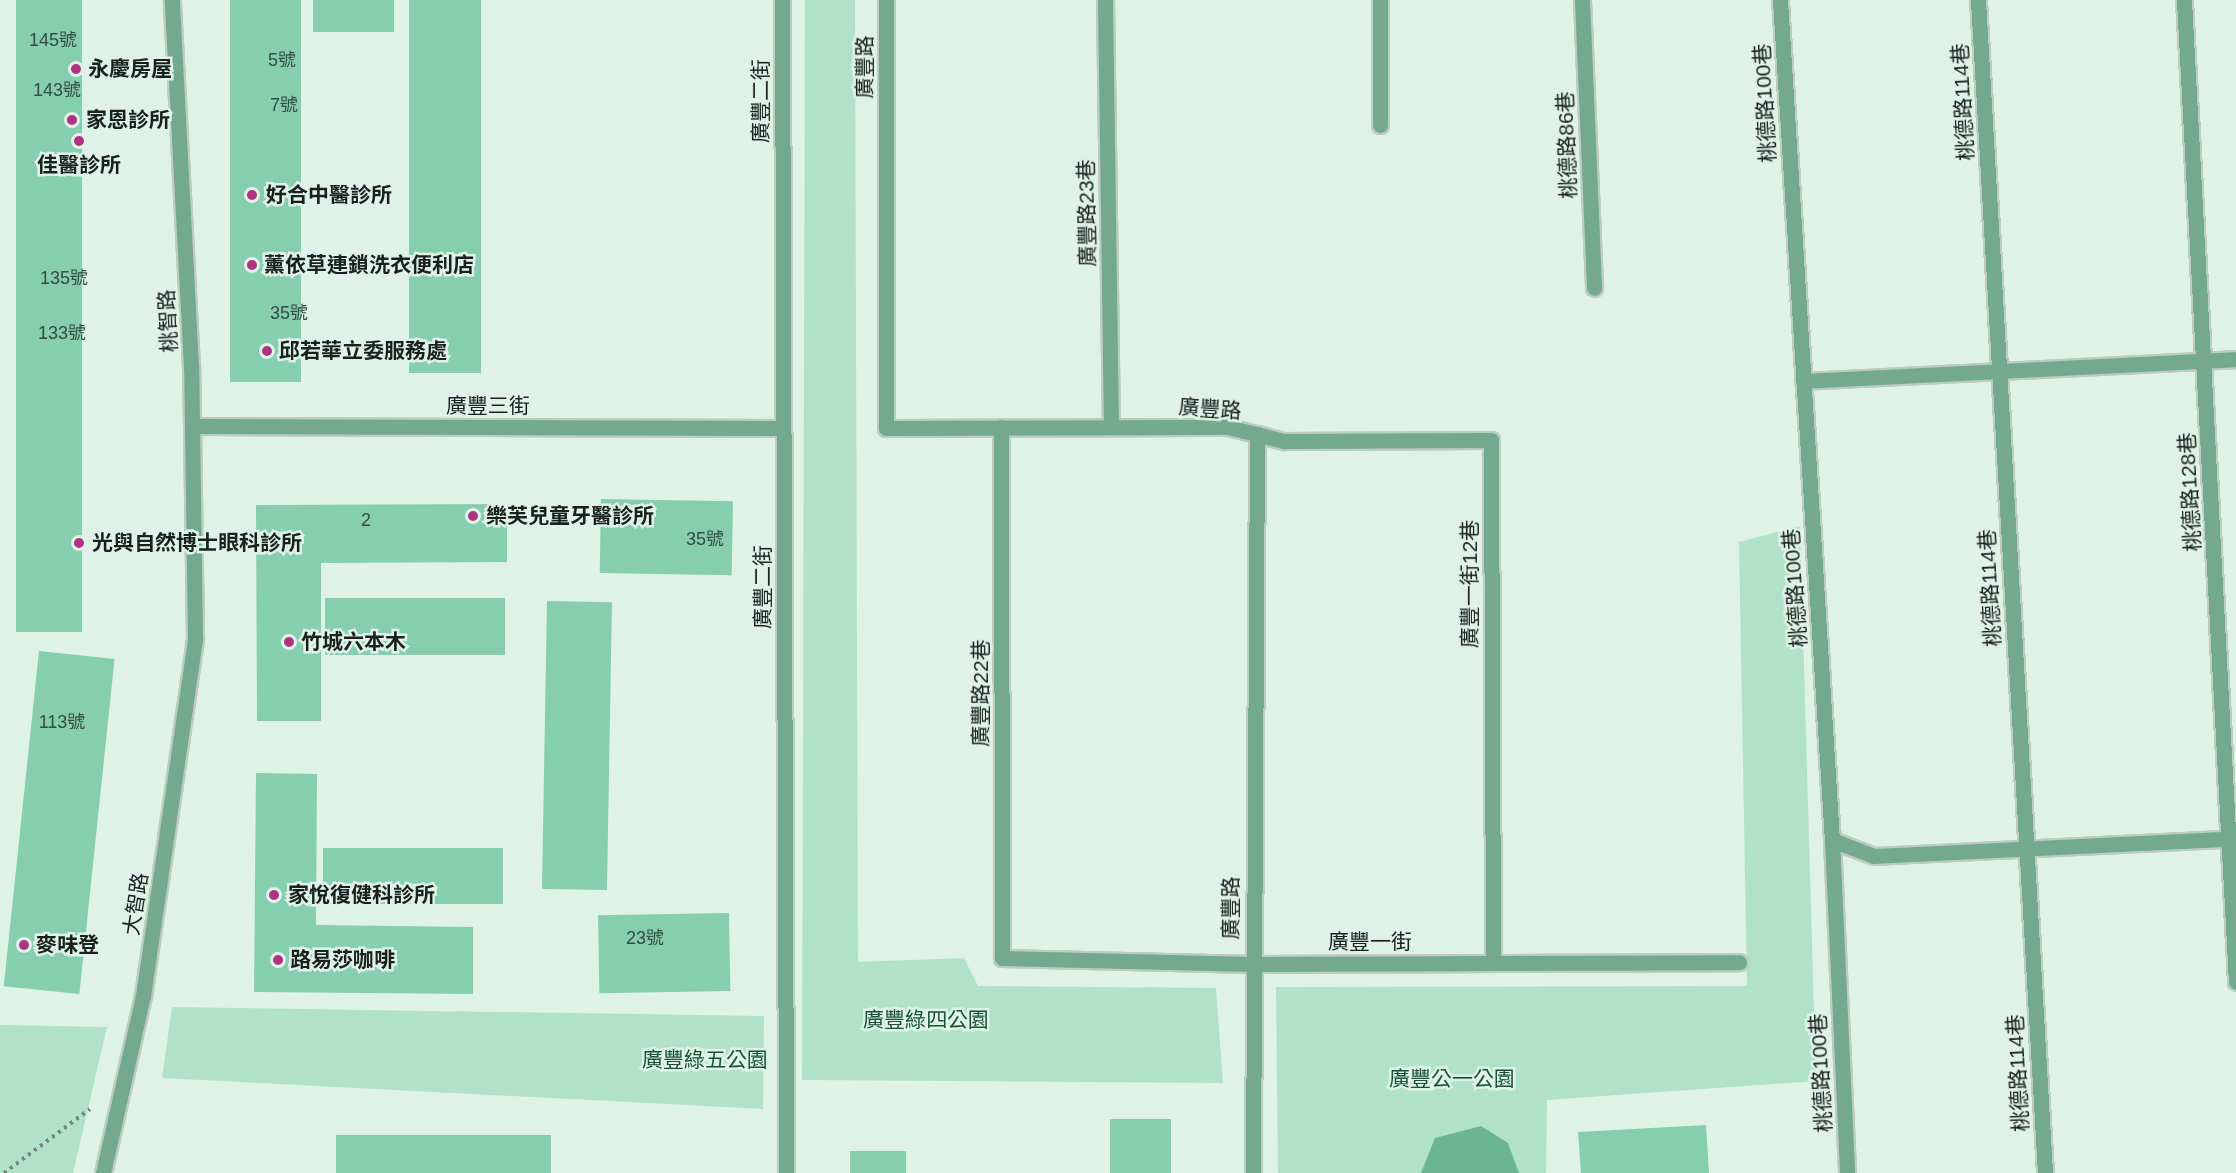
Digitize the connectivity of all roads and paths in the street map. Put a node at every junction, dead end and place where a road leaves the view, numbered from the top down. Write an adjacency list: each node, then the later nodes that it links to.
1 (172, 0): 17 (street, 桃智路)
2 (782, 0): 18 (street, 廣豐二街)
3 (886, 0): 19 (street, 廣豐路)
4 (1105, 0): 16 (street, 廣豐路23巷)
5 (1380, 0): 10 (street)
6 (1582, 0): 11 (street, 桃德路86巷)
7 (1780, 0): 15 (street, 桃德路100巷)
8 (1978, 0): 14 (street, 桃德路114巷)
9 (2184, 0): 13 (street, 桃德路128巷)
10 (1380, 125)
11 (1594, 288)
12 (2236, 359): 13 (street)
13 (2204, 361): 14 (street); 22 (street, 桃德路128巷)
14 (1999, 369): 15 (street); 24 (street, 桃德路114巷)
15 (1803, 381): 23 (street, 桃德路100巷)
16 (1112, 425): 19 (street, 廣豐路); 20 (street, 廣豐路)
17 (192, 426): 18 (street, 廣豐三街); 21 (street, 桃智路)
18 (783, 428): 33 (street, 廣豐二街)
19 (1001, 428): 25 (street, 廣豐路22巷)
20 (1257, 434): 27 (street, 廣豐一街12巷); 28 (street, 廣豐路)
21 (195, 639): 30 (street, 大智路)
22 (2233, 838): 24 (street); 29 (street, 桃德路128巷)
23 (1832, 840): 24 (street); 35 (street, 桃德路100巷)
24 (2026, 849): 36 (street, 桃德路114巷)
25 (1002, 958): 28 (street, 廣豐一街)
26 (1739, 962): 27 (street, 廣豐一街)
27 (1493, 963): 28 (street, 廣豐一街)
28 (1252, 964): 34 (street, 廣豐路)
29 (2236, 982)
30 (123, 1084): 31 (path); 32 (street, 大智路)
31 (4, 1173)
32 (103, 1173)
33 (786, 1173)
34 (1253, 1173)
35 (1847, 1173)
36 (2044, 1173)

